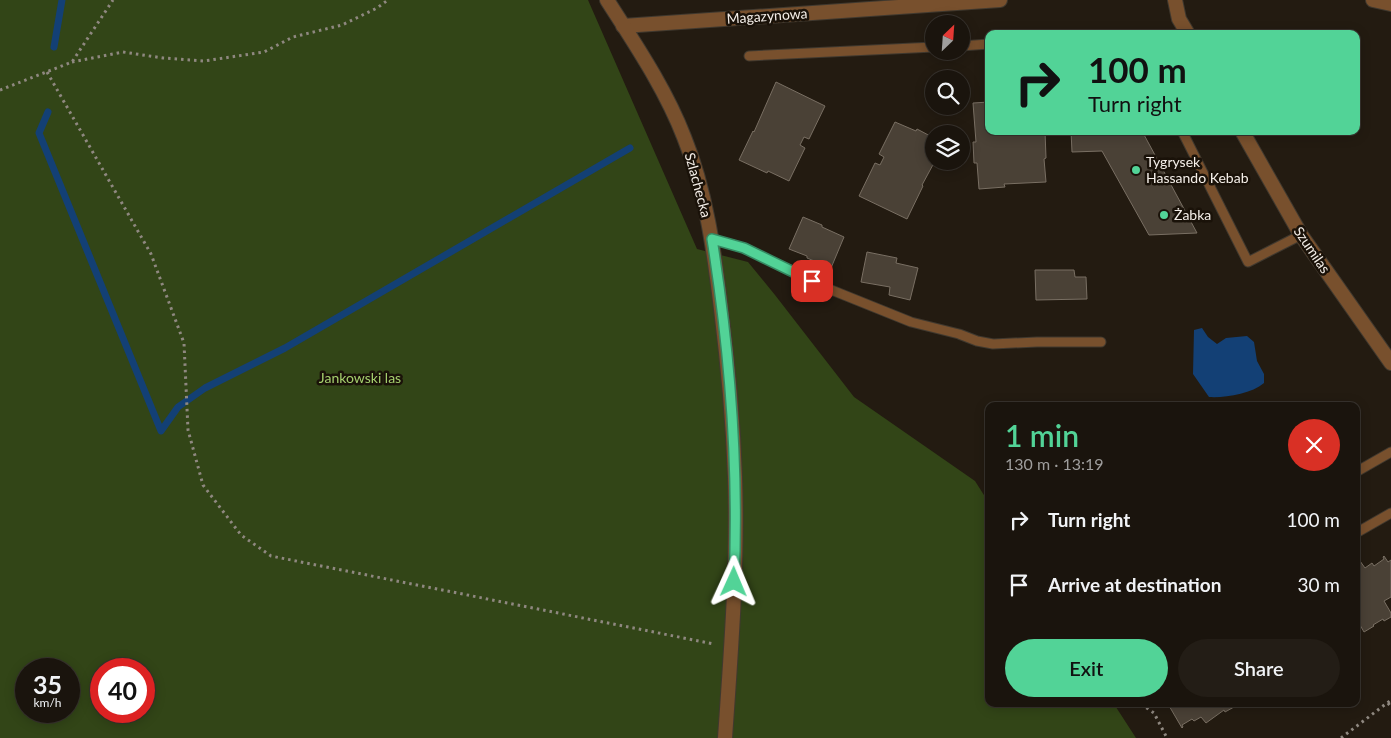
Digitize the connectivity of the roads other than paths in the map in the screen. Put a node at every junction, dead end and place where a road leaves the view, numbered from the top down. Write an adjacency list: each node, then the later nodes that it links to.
1 (607, 0): 6 (street, Szlachecka)
2 (1000, 0): 6 (street, Magazynowa)
3 (1175, 0): 7 (street)
4 (1373, 0): 5 (street)
5 (1391, 4)
6 (623, 26): 15 (street, Szlachecka)
7 (1186, 30)
8 (985, 44): 9 (lane)
9 (970, 45)
10 (925, 47): 11 (lane)
11 (749, 56)
12 (1184, 135): 14 (lane)
13 (1244, 135): 14 (street, Szumilas)
14 (1301, 235): 17 (street, Szumilas)
15 (712, 239): 16 (lane); 22 (street, Szlachecka)
16 (1101, 342)
17 (1391, 363)
18 (1391, 452): 19 (lane)
19 (1360, 470)
20 (1391, 513): 21 (lane)
21 (1360, 531)
22 (725, 738)

